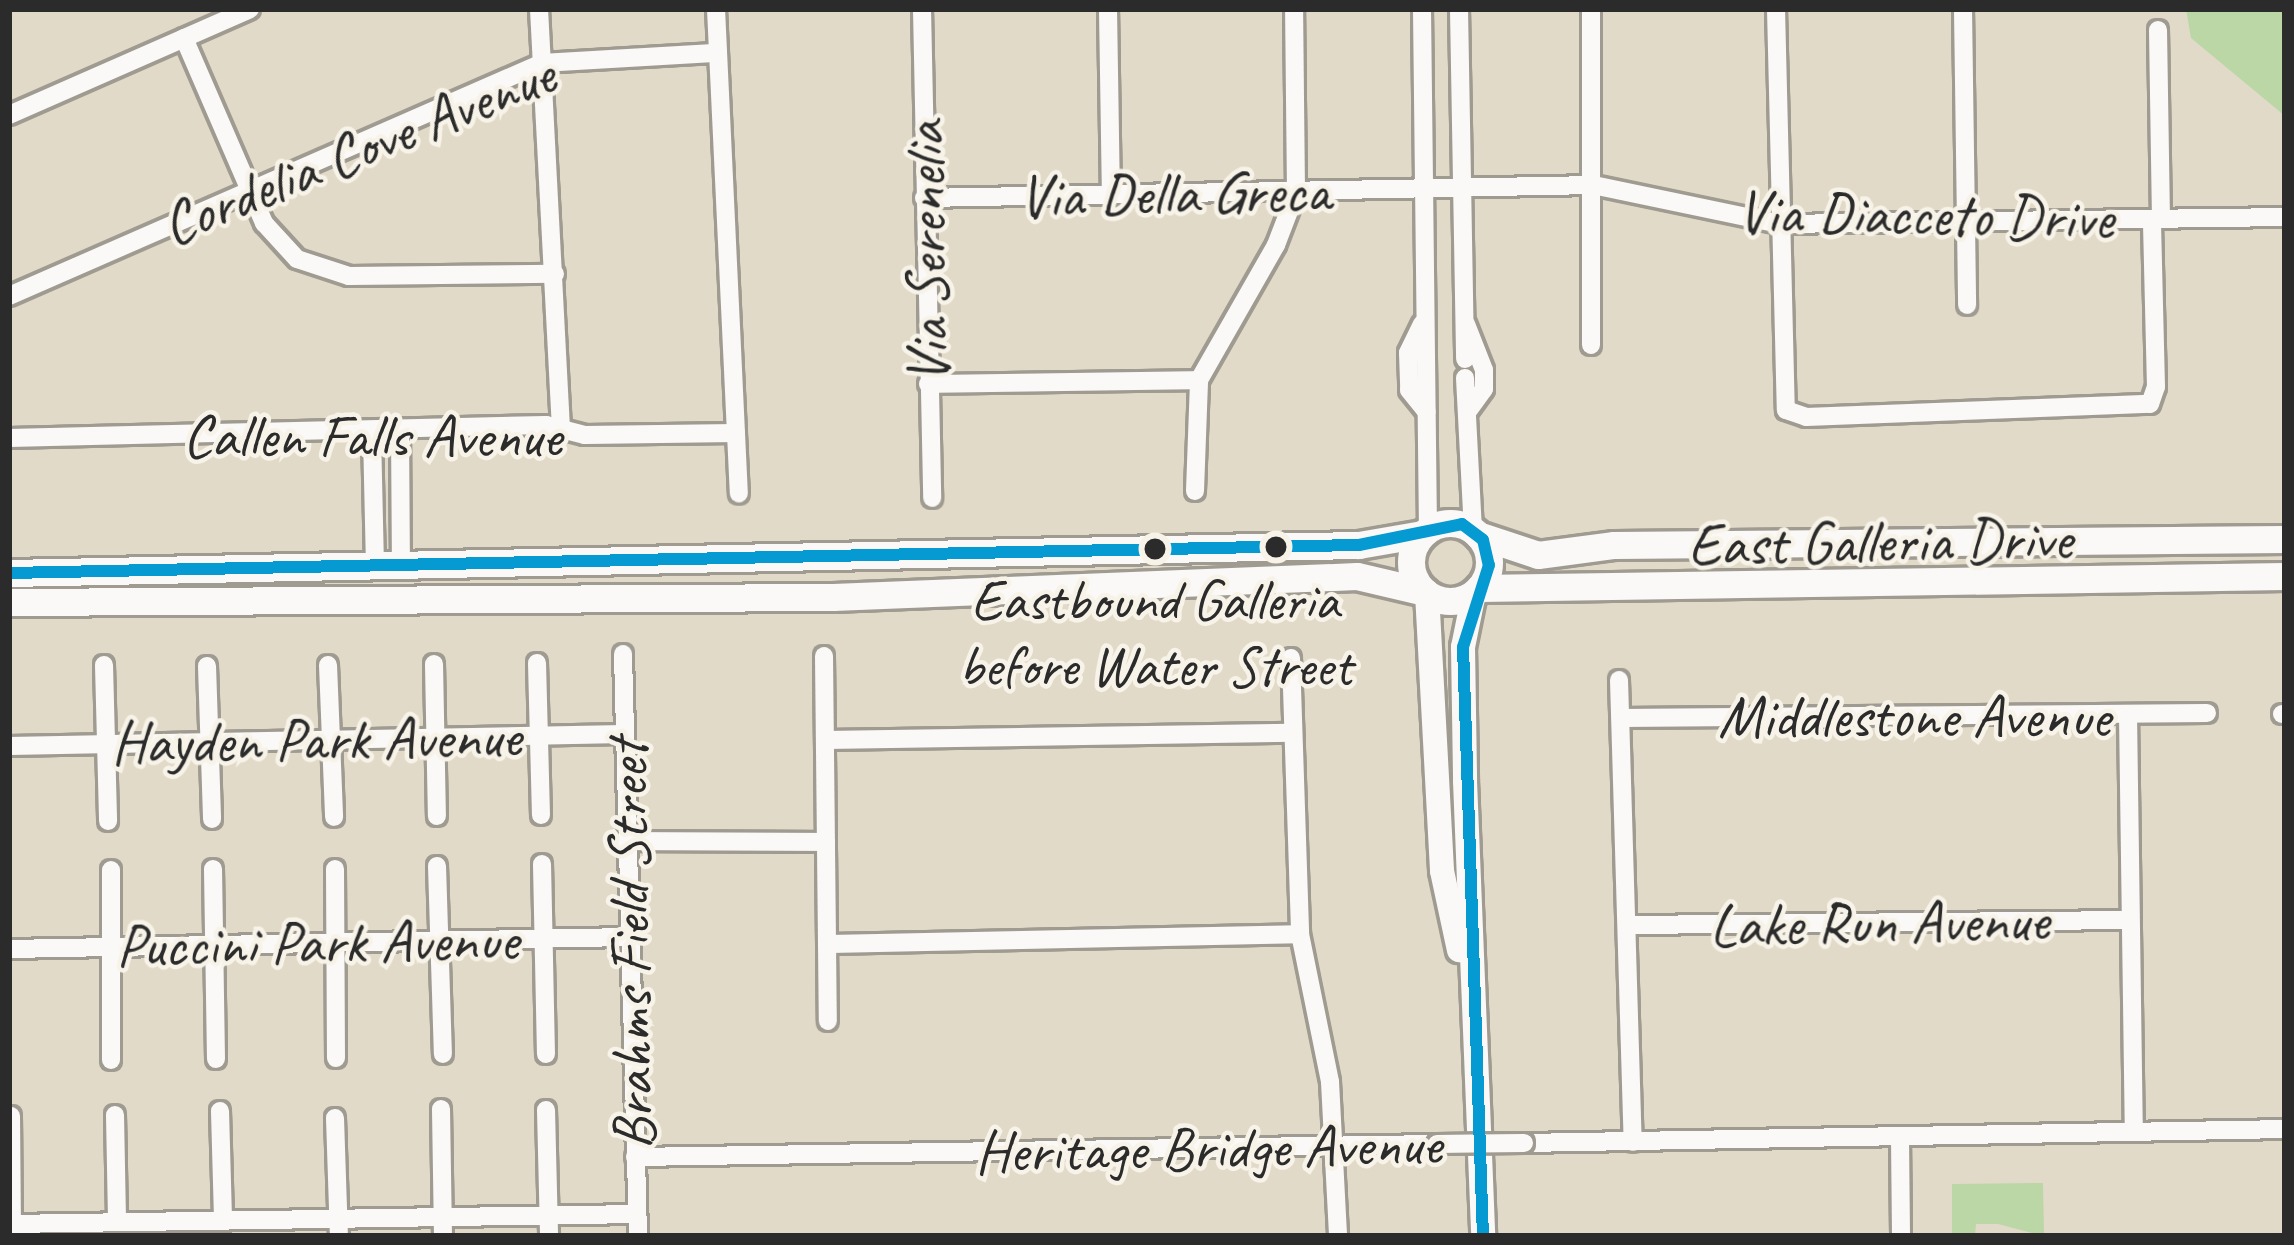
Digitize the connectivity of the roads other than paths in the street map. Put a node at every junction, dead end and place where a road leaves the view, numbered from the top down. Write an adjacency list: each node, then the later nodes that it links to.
1 (250, 9): 13 (street)
2 (539, 9): 15 (street)
3 (716, 9): 14 (street)
4 (922, 9): 23 (street, Via Serenelia)
5 (1108, 9): 22 (street)
6 (1294, 9): 21 (street)
7 (1423, 9): 19 (street)
8 (1459, 9): 18 (street)
9 (1591, 9): 17 (street)
10 (1776, 9): 27 (street)
11 (1963, 9): 26 (street)
12 (2158, 30): 25 (street)
13 (184, 38): 16 (street); 20 (street)
14 (718, 53): 15 (street, Cordelia Cove Avenue); 38 (street)
15 (542, 63): 20 (street, Cordelia Cove Avenue); 28 (street)
16 (9, 116)
17 (1593, 185): 18 (street, Via Diacceto Drive); 27 (street, Via Diacceto Drive); 32 (street)
18 (1460, 188): 19 (street, Via Diacceto Drive); 31 (street)
19 (1424, 190): 21 (street, Via Della Greca); 44 (street)
20 (248, 191): 28 (street); 29 (street, Cordelia Cove Avenue)
21 (1296, 193): 22 (street, Via Della Greca); 33 (street)
22 (1111, 196): 23 (street, Via Della Greca)
23 (924, 198): 34 (street, Via Serenelia)
24 (2285, 217): 25 (street, Via Diacceto Drive)
25 (2157, 219): 26 (street, Via Diacceto Drive); 27 (street)
26 (1966, 223): 27 (street, Via Diacceto Drive); 30 (street)
27 (1780, 224)
28 (555, 274): 36 (street)
29 (9, 296)
30 (1967, 305)
31 (1463, 320): 35 (street); 35 (street)
32 (1591, 345)
33 (1198, 380): 34 (street); 41 (street)
34 (928, 384): 43 (street, Via Serenelia)
35 (1467, 413): 45 (street)
36 (561, 427): 37 (street, Callen Falls Avenue); 38 (street, Callen Falls Avenue)
37 (400, 429): 39 (street, Callen Falls Avenue); 47 (street)
38 (736, 433): 42 (street)
39 (372, 434): 40 (street, Callen Falls Avenue); 47 (street)
40 (9, 438)
41 (1195, 491)
42 (739, 493)
43 (932, 498)
44 (1425, 532): 45 (main road); 47 (main road); 51 (main road)
45 (1476, 533): 46 (main road, East Galleria Drive); 50 (main road)
46 (2285, 539)
47 (388, 567): 48 (main road)
48 (9, 573)
49 (2285, 576): 50 (main road, East Galleria Drive)
50 (1477, 591): 51 (main road); 98 (street)
51 (1426, 592): 52 (main road); 98 (street)
52 (9, 602)
53 (623, 654): 66 (street, Brahms Field Street)
54 (824, 656): 70 (street)
55 (1292, 658): 65 (street)
56 (537, 663): 67 (street)
57 (434, 664): 68 (street)
58 (104, 665): 72 (street)
59 (328, 665): 69 (street)
60 (207, 666): 71 (street)
61 (1619, 680): 64 (street)
62 (2207, 713): 63 (street, Middlestone Avenue)
63 (2128, 714): 64 (street, Middlestone Avenue); 86 (street)
64 (1622, 718): 87 (street)
65 (1292, 733): 70 (street); 88 (street)
66 (624, 734): 67 (street, Hayden Park Avenue); 79 (street, Brahms Field Street)
67 (539, 736): 68 (street, Hayden Park Avenue); 74 (street)
68 (435, 738): 69 (street, Hayden Park Avenue); 76 (street)
69 (331, 740): 71 (street, Hayden Park Avenue); 75 (street)
70 (825, 740): 80 (street)
71 (210, 742): 72 (street, Hayden Park Avenue); 77 (street)
72 (106, 744): 73 (street, Hayden Park Avenue); 78 (street)
73 (9, 746)
74 (541, 815)
75 (334, 817)
76 (437, 817)
77 (212, 819)
78 (108, 821)
79 (626, 841): 80 (street); 89 (street, Brahms Field Street)
80 (826, 842): 93 (street)
81 (542, 864): 90 (street)
82 (437, 866): 91 (street)
83 (213, 868): 94 (street)
84 (334, 868): 92 (street)
85 (110, 870): 95 (street)
86 (2129, 920): 87 (street, Lake Run Avenue); 111 (street)
87 (1629, 926): 113 (street)
88 (1300, 934): 93 (street); 114 (street)
89 (626, 937): 90 (street, Puccini Park Avenue); 115 (street, Brahms Field Street)
90 (543, 938): 91 (street, Puccini Park Avenue); 100 (street)
91 (440, 940): 92 (street, Puccini Park Avenue); 99 (street)
92 (335, 943): 94 (street, Puccini Park Avenue); 101 (street)
93 (827, 944): 97 (street)
94 (214, 945): 95 (street, Puccini Park Avenue); 102 (street)
95 (111, 947): 96 (street, Puccini Park Avenue); 103 (street)
96 (9, 949)
97 (828, 1021)
98 (1477, 1029): 125 (street)
99 (443, 1054)
100 (546, 1054)
101 (336, 1058)
102 (216, 1059)
103 (111, 1060)
104 (441, 1109): 122 (street)
105 (546, 1110): 120 (street)
106 (220, 1111): 119 (street)
107 (116, 1115): 117 (street)
108 (11, 1117): 118 (street)
109 (335, 1118): 121 (street)
110 (2285, 1130): 111 (street, Heritage Bridge Avenue)
111 (2134, 1132): 112 (street, Heritage Bridge Avenue)
112 (1900, 1139): 113 (street, Heritage Bridge Avenue); 126 (street)
113 (1633, 1142): 114 (street, Heritage Bridge Avenue, bridge)
114 (1335, 1145): 115 (street, Heritage Bridge Avenue); 124 (street)
115 (635, 1157): 116 (street, Brahms Field Street)
116 (637, 1214): 120 (street); 123 (street, Brahms Field Street)
117 (117, 1222): 118 (street); 119 (street)
118 (10, 1224)
119 (232, 1226): 121 (street)
120 (549, 1226): 122 (street)
121 (339, 1227): 122 (street)
122 (443, 1227)
123 (638, 1236)
124 (1337, 1236)
125 (1483, 1236)
126 (1901, 1236)

